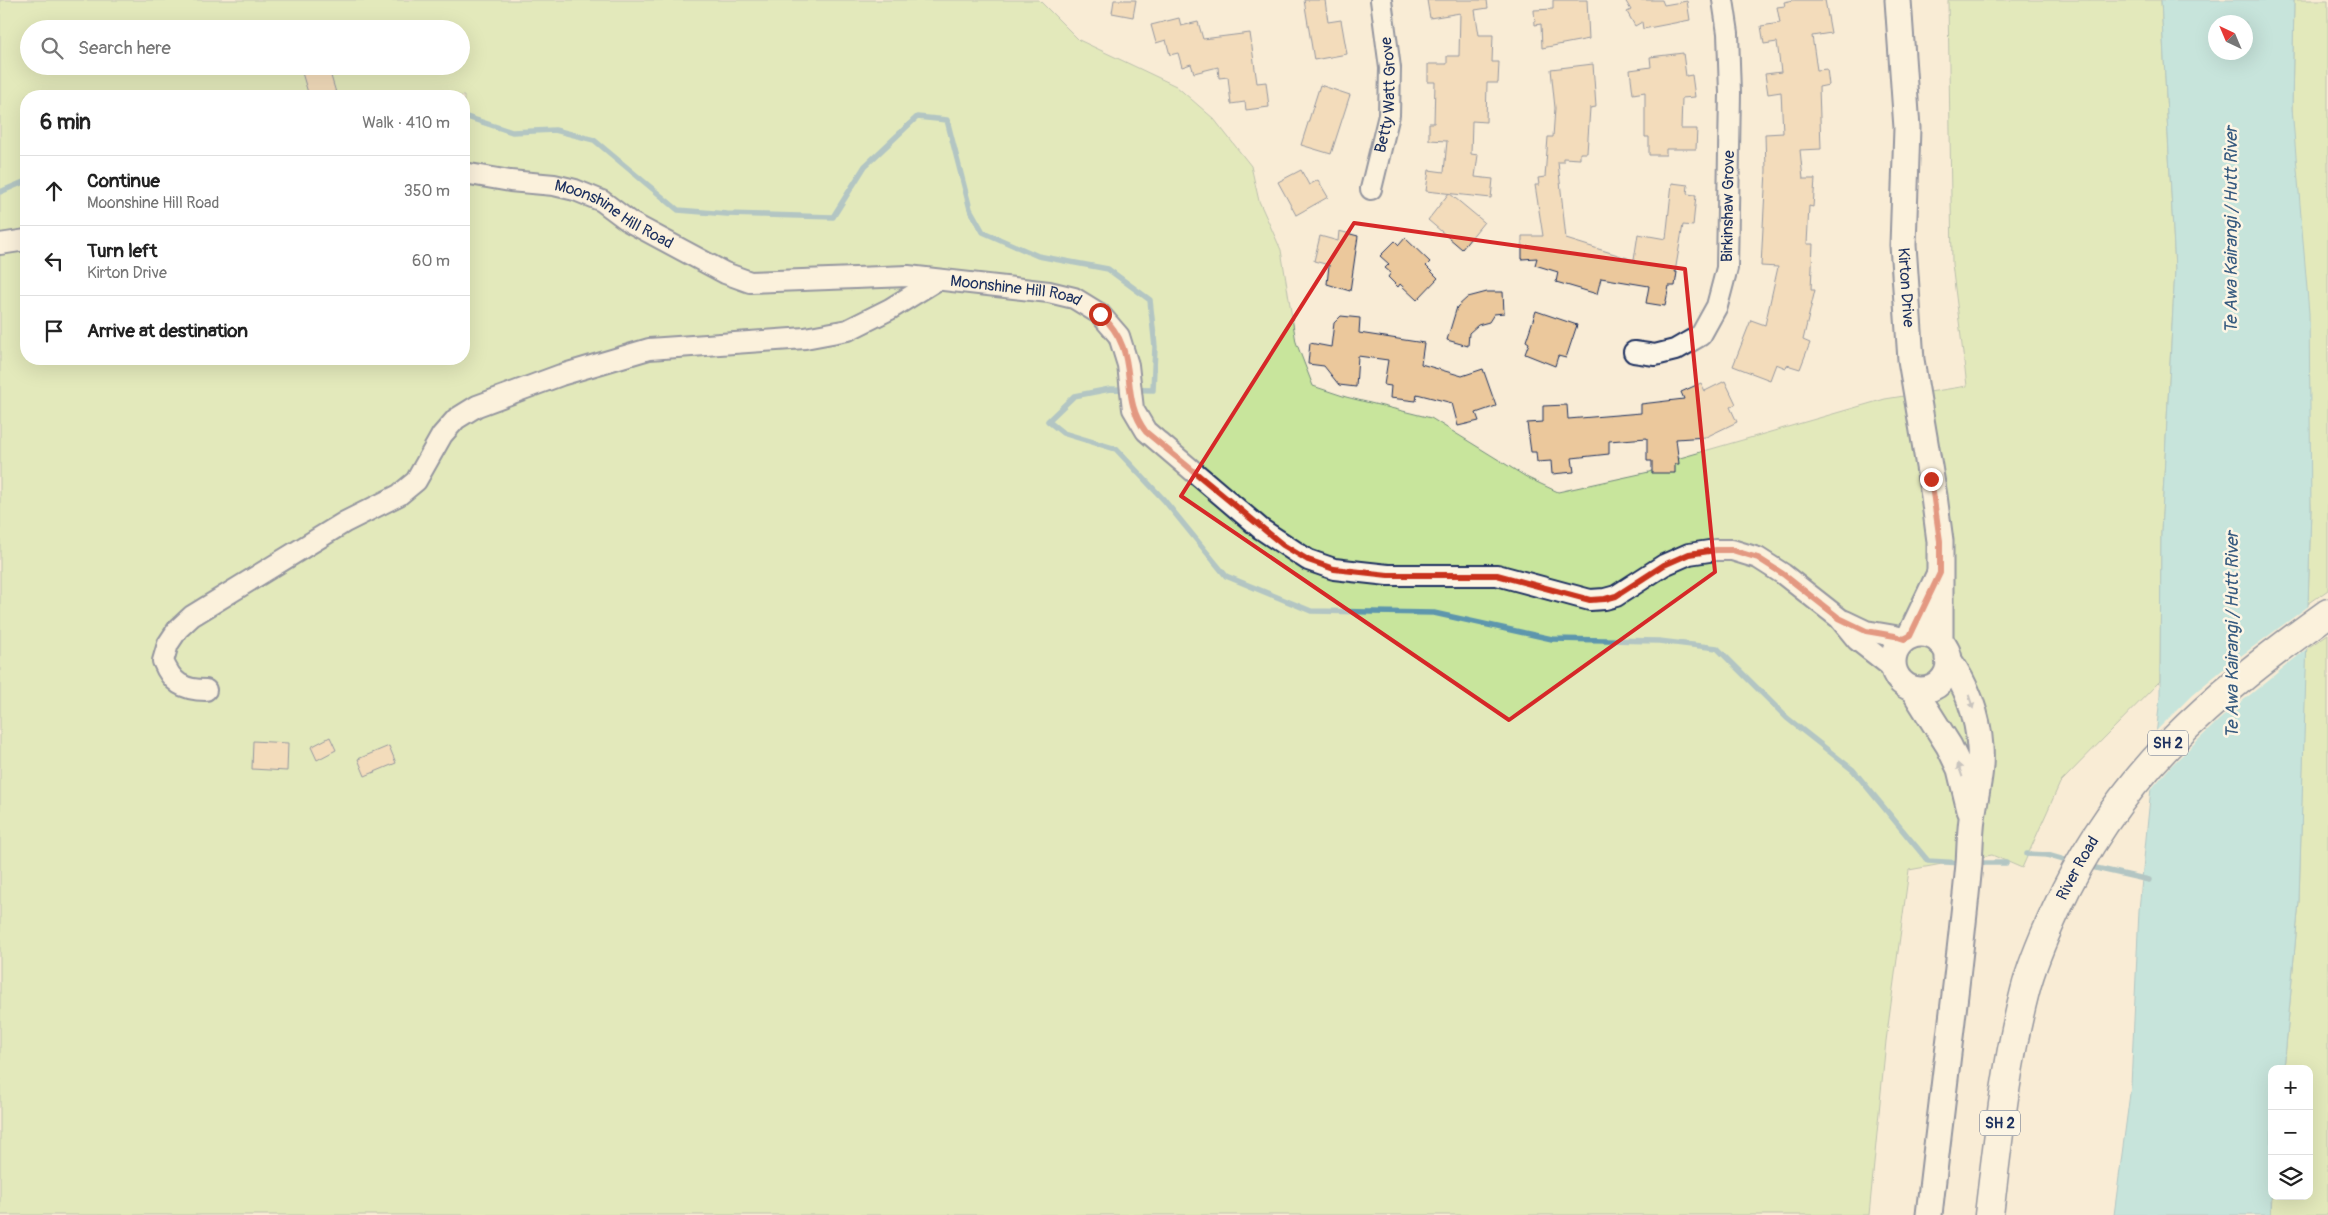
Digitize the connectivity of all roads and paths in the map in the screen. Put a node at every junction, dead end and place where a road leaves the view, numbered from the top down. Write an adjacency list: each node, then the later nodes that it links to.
1 (1381, 0): 5 (street, Betty Watt Grove)
2 (1723, 0): 9 (street, Birkinshaw Grove)
3 (1898, 0): 10 (street, Kirton Drive)
4 (470, 174): 8 (street, Moonshine Hill Road)
5 (1371, 189)
6 (20, 241): 7 (street)
7 (0, 244)
8 (937, 280): 12 (street, Moonshine Hill Road); 17 (street)
9 (1634, 352)
10 (1940, 573): 13 (street, Kirton Drive); 14 (street, Kirton Drive)
11 (2328, 613): 20 (highway, River Road / SH 2)
12 (1839, 618): 13 (street, Moonshine Hill Road); 15 (street, Moonshine Hill Road)
13 (1907, 638): 14 (street); 15 (street)
14 (1944, 651): 16 (street); 18 (street, one-way to 18)
15 (1894, 669): 16 (street)
16 (1913, 689): 18 (street, one-way to 16)
17 (206, 690)
18 (1972, 827): 19 (street)
19 (1929, 1215)
20 (1989, 1215)

